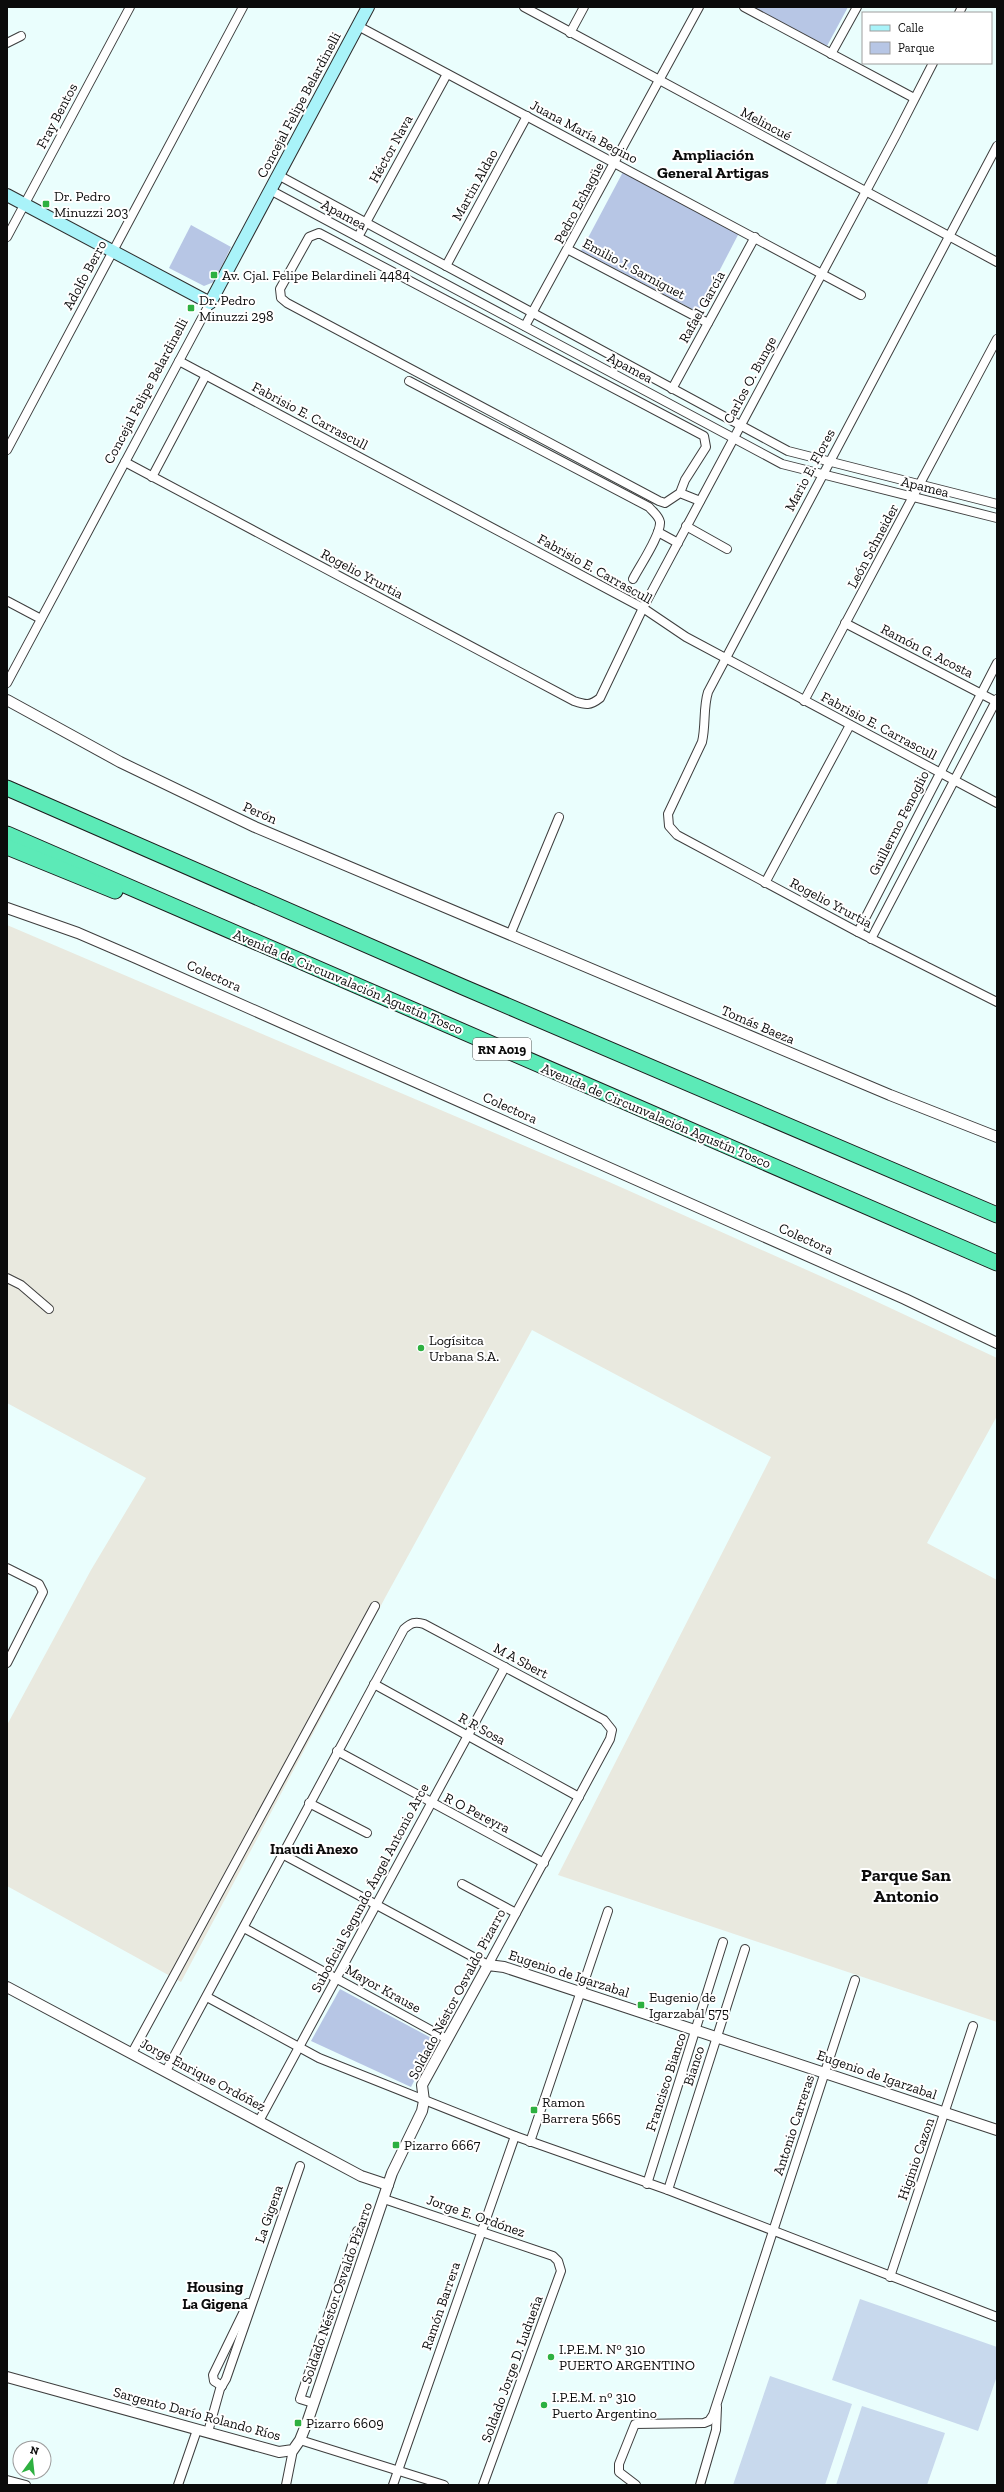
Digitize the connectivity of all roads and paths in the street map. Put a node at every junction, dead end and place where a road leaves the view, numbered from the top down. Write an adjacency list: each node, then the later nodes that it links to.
1 (130, 7): 25 (street, Fray Bentos)
2 (243, 7): 32 (street, Adolfo Berro)
3 (368, 7): 9 (main road, Concejal Felipe Belardinelli)
4 (524, 7): 10 (street, Melincué)
5 (584, 7): 10 (street)
6 (699, 7): 16 (street, Pedro Echagüe)
7 (744, 7): 13 (street)
8 (857, 7): 13 (street)
9 (358, 26): 15 (street, Juana María Begino); 21 (main road, Concejal Felipe Belardinelli)
10 (570, 33): 16 (street, Melincué)
11 (21, 36): 12 (street)
12 (7, 43)
13 (831, 54): 17 (street)
14 (931, 64): 17 (street, Carlos O. Bunge)
15 (447, 74): 18 (street, Juana María Begino); 26 (street, Héctor Nava)
16 (659, 81): 20 (street, Pedro Echagüe); 23 (street, Melincué)
17 (914, 98): 23 (street, Carlos O. Bunge)
18 (527, 116): 20 (street, Juana María Begino); 34 (street, Martin Aldao)
19 (997, 146): 29 (street, Mario E. Flores)
20 (615, 163): 30 (street, Juana María Begino); 31 (street, Pedro Echagüe)
21 (278, 175): 22 (main road, Concejal Felipe Belardinelli); 26 (street, Apamea)
22 (270, 190): 28 (street, Apamea); 37 (main road, Concejal Felipe Belardinelli)
23 (865, 191): 29 (street, Melincué); 35 (street, Carlos O. Bunge)
24 (7, 195): 25 (main road)
25 (25, 205): 27 (street, Fray Bentos); 32 (main road)
26 (366, 222): 28 (street, Héctor Nava); 34 (street, Apamea)
27 (7, 237)
28 (358, 237): 40 (street, Apamea)
29 (949, 237): 33 (street, Melincué); 50 (street, Mario E. Flores)
30 (755, 238): 35 (street, Juana María Begino); 39 (street, Rafael García)
31 (569, 250): 38 (street, Pedro Echagüe); 39 (street, Emilio J. Sarniguet)
32 (112, 251): 37 (main road); 48 (street, Adolfo Berro)
33 (997, 262)
34 (446, 266): 38 (street, Apamea)
35 (821, 273): 36 (street, Juana María Begino); 46 (street, Carlos O. Bunge)
36 (861, 295)
37 (210, 303): 42 (street, Concejal Felipe Belardinelli)
38 (533, 313): 40 (street, Pedro Echagüe); 45 (street, Apamea)
39 (708, 323): 45 (street, Rafael García)
40 (525, 326): 47 (street, Apamea)
41 (997, 339): 53 (street, León Schneider)
42 (179, 361): 43 (street, Fabrisio E. Carrascull); 49 (street, Concejal Felipe Belardinelli)
43 (206, 375): 52 (street); 65 (street, Fabrisio E. Carrascull)
44 (409, 381): 60 (street)
45 (672, 388): 46 (street, Apamea)
46 (741, 426): 47 (street, Carlos O. Bunge); 50 (street, Apamea)
47 (734, 439): 51 (street, Apamea); 56 (street, Carlos O. Bunge)
48 (7, 450)
49 (125, 462): 52 (street, Rogelio Yrurtia); 66 (street, Concejal Felipe Belardinelli)
50 (829, 462): 51 (street, Mario E. Flores); 53 (street, Apamea)
51 (823, 475): 55 (street, Apamea); 68 (street, Mario E. Flores)
52 (152, 477): 75 (street, Rogelio Yrurtia)
53 (920, 485): 55 (street, León Schneider); 57 (street, Apamea)
54 (680, 493): 54 (street); 56 (street)
55 (914, 497): 58 (street, Apamea); 67 (street, León Schneider)
56 (700, 501): 59 (street, Carlos O. Bunge)
57 (997, 504)
58 (997, 518)
59 (686, 526): 61 (street, Carlos O. Bunge); 62 (street)
60 (658, 532): 61 (street); 63 (street)
61 (678, 543): 65 (street, Carlos O. Bunge)
62 (726, 549)
63 (633, 579)
64 (7, 601): 66 (street)
65 (643, 608): 68 (street, Fabrisio E. Carrascull); 75 (street, Carlos O. Bunge)
66 (41, 619): 70 (street, Concejal Felipe Belardinelli)
67 (846, 623): 71 (street, Ramón G. Acosta); 73 (street, León Schneider)
68 (726, 659): 73 (street, Fabrisio E. Carrascull); 82 (street, Mario E. Flores)
69 (997, 663): 71 (street, Guillermo Fenoglio)
70 (7, 683)
71 (981, 694): 74 (street, Ramón G. Acosta); 77 (street, Guillermo Fenoglio)
72 (7, 700): 91 (street, Perón)
73 (804, 701): 76 (street, Fabrisio E. Carrascull)
74 (997, 701): 79 (street, Guillermo Fenoglio)
75 (588, 706)
76 (850, 725): 77 (street, Fabrisio E. Carrascull); 87 (street)
77 (940, 773): 79 (street, Fabrisio E. Carrascull); 90 (street, Guillermo Fenoglio)
78 (7, 777): 84 (highway)
79 (954, 781): 81 (street, Fabrisio E. Carrascull); 92 (street, Guillermo Fenoglio)
80 (7, 788): 84 (highway, RN A019)
81 (997, 803)
82 (668, 814): 87 (street, Rogelio Yrurtia)
83 (559, 817): 91 (street)
84 (87, 822): 95 (highway, RN A019)
85 (7, 834): 89 (highway, Avenida de Circunvalación Agustín Tosco / RN A019)
86 (7, 847): 89 (highway)
87 (765, 882): 90 (street, Rogelio Yrurtia)
88 (7, 908): 103 (street, Colectora)
89 (226, 929): 98 (highway, Avenida de Circunvalación Agustín Tosco / RN A019)
90 (858, 932): 92 (street, Rogelio Yrurtia)
91 (510, 935): 94 (street, Tomás Baeza)
92 (871, 939): 93 (street, Rogelio Yrurtia)
93 (997, 1002)
94 (997, 1137)
95 (933, 1188): 96 (highway); 97 (highway, RN A019)
96 (997, 1209)
97 (997, 1215)
98 (962, 1249): 99 (highway, Avenida de Circunvalación Agustín Tosco / RN A019); 100 (highway)
99 (997, 1263)
100 (997, 1267)
101 (7, 1278): 102 (street)
102 (50, 1309)
103 (997, 1343)
104 (7, 1568): 106 (street)
105 (375, 1606): 136 (street)
106 (7, 1663)
107 (504, 1667): 108 (street, M A Sbert); 109 (street, M A Sbert); 110 (street, Suboficial Segundo Ángel Antonio Arce)
108 (374, 1684): 110 (street, R R Sosa); 111 (street)
109 (612, 1730): 112 (street, Soldado Néstor Osvaldo Pizarro)
110 (467, 1736): 112 (street, R R Sosa); 114 (street, Suboficial Segundo Ángel Antonio Arce)
111 (337, 1751): 113 (street); 114 (street, R O Pereyra)
112 (579, 1796): 117 (street, Soldado Néstor Osvaldo Pizarro)
113 (309, 1803): 115 (street); 116 (street)
114 (430, 1804): 117 (street, R O Pereyra); 119 (street, Suboficial Segundo Ángel Antonio Arce)
115 (367, 1833)
116 (284, 1855): 119 (street, Eugenio de Igarzabal); 122 (street)
117 (544, 1863): 121 (street, Soldado Néstor Osvaldo Pizarro)
118 (462, 1884): 121 (street)
119 (376, 1906): 125 (street, Eugenio de Igarzabal); 126 (street, Suboficial Segundo Ángel Antonio Arce)
120 (608, 1911): 129 (street)
121 (516, 1913): 125 (street, Soldado Néstor Osvaldo Pizarro)
122 (244, 1928): 126 (street, Mayor Krause); 130 (street)
123 (723, 1942): 132 (street, Francisco Bianco)
124 (745, 1949): 133 (street, Bianco)
125 (488, 1965): 129 (street, Eugenio de Igarzabal); 134 (street, Soldado Néstor Osvaldo Pizarro)
126 (337, 1978): 134 (street, Mayor Krause); 135 (street, Suboficial Segundo Ángel Antonio Arce)
127 (855, 1980): 138 (street, Antonio Carreras)
128 (7, 1986): 136 (street, Jorge Enrique Ordóñez)
129 (581, 1993): 132 (street, Eugenio de Igarzabal); 144 (street)
130 (206, 1997): 135 (street); 137 (street)
131 (973, 2026): 140 (street, Higinio Cazon)
132 (696, 2031): 133 (street, Eugenio de Igarzabal); 146 (street, Francisco Bianco)
133 (717, 2038): 138 (street, Eugenio de Igarzabal); 148 (street, Bianco)
134 (447, 2039): 139 (street, Soldado Néstor Osvaldo Pizarro)
135 (298, 2049): 139 (street); 141 (street, Suboficial Segundo Ángel Antonio Arce)
136 (132, 2053): 137 (street, Jorge Enrique Ordóñez)
137 (166, 2071): 141 (street, Jorge Enrique Ordóñez)
138 (824, 2072): 140 (street, Eugenio de Igarzabal); 152 (street, Antonio Carreras)
139 (424, 2101): 143 (street); 147 (street, Soldado Néstor Osvaldo Pizarro)
140 (945, 2113): 142 (street, Eugenio de Igarzabal); 155 (street, Higinio Cazon)
141 (259, 2121): 147 (street, Jorge Enrique Ordóñez)
142 (997, 2130)
143 (515, 2136): 144 (street); 151 (street, Ramón Barrera)
144 (530, 2142): 146 (street)
145 (300, 2166): 154 (street, La Gigena)
146 (647, 2184): 148 (street)
147 (388, 2185): 149 (street, Soldado Néstor Osvaldo Pizarro)
148 (668, 2190): 152 (street)
149 (384, 2199): 151 (street, Jorge E. Ordónez); 159 (street, Soldado Néstor Osvaldo Pizarro)
150 (358, 2231): 159 (street)
151 (481, 2232): 153 (street, Jorge E. Ordónez); 165 (street, Ramón Barrera)
152 (773, 2232): 155 (street); 160 (street, Antonio Carreras)
153 (558, 2261): 172 (street, Soldado Jorge D. Ludueña)
154 (263, 2272): 158 (street, La Gigena); 158 (street, La Gigena)
155 (890, 2276): 156 (street)
156 (997, 2317)
157 (7, 2377): 161 (street, Sargento Darío Rolando Ríos)
158 (222, 2386): 162 (street, La Gigena)
159 (313, 2403): 163 (street, Soldado Néstor Osvaldo Pizarro)
160 (717, 2404): 173 (street); 174 (street)
161 (197, 2430): 162 (street, Sargento Darío Rolando Ríos); 168 (street)
162 (208, 2432): 164 (street, Sargento Darío Rolando Ríos)
163 (300, 2440): 164 (street, Sargento Darío Rolando Ríos); 165 (street, Sargento Darío Rolando Ríos)
164 (294, 2450): 169 (street)
165 (398, 2470): 170 (street, Ramón Barrera); 171 (street, Sargento Darío Rolando Ríos)
166 (7, 2480): 167 (street)
167 (26, 2485)
168 (178, 2485)
169 (286, 2485)
170 (393, 2485)
171 (444, 2485)
172 (484, 2485)
173 (636, 2485)
174 (700, 2485)

